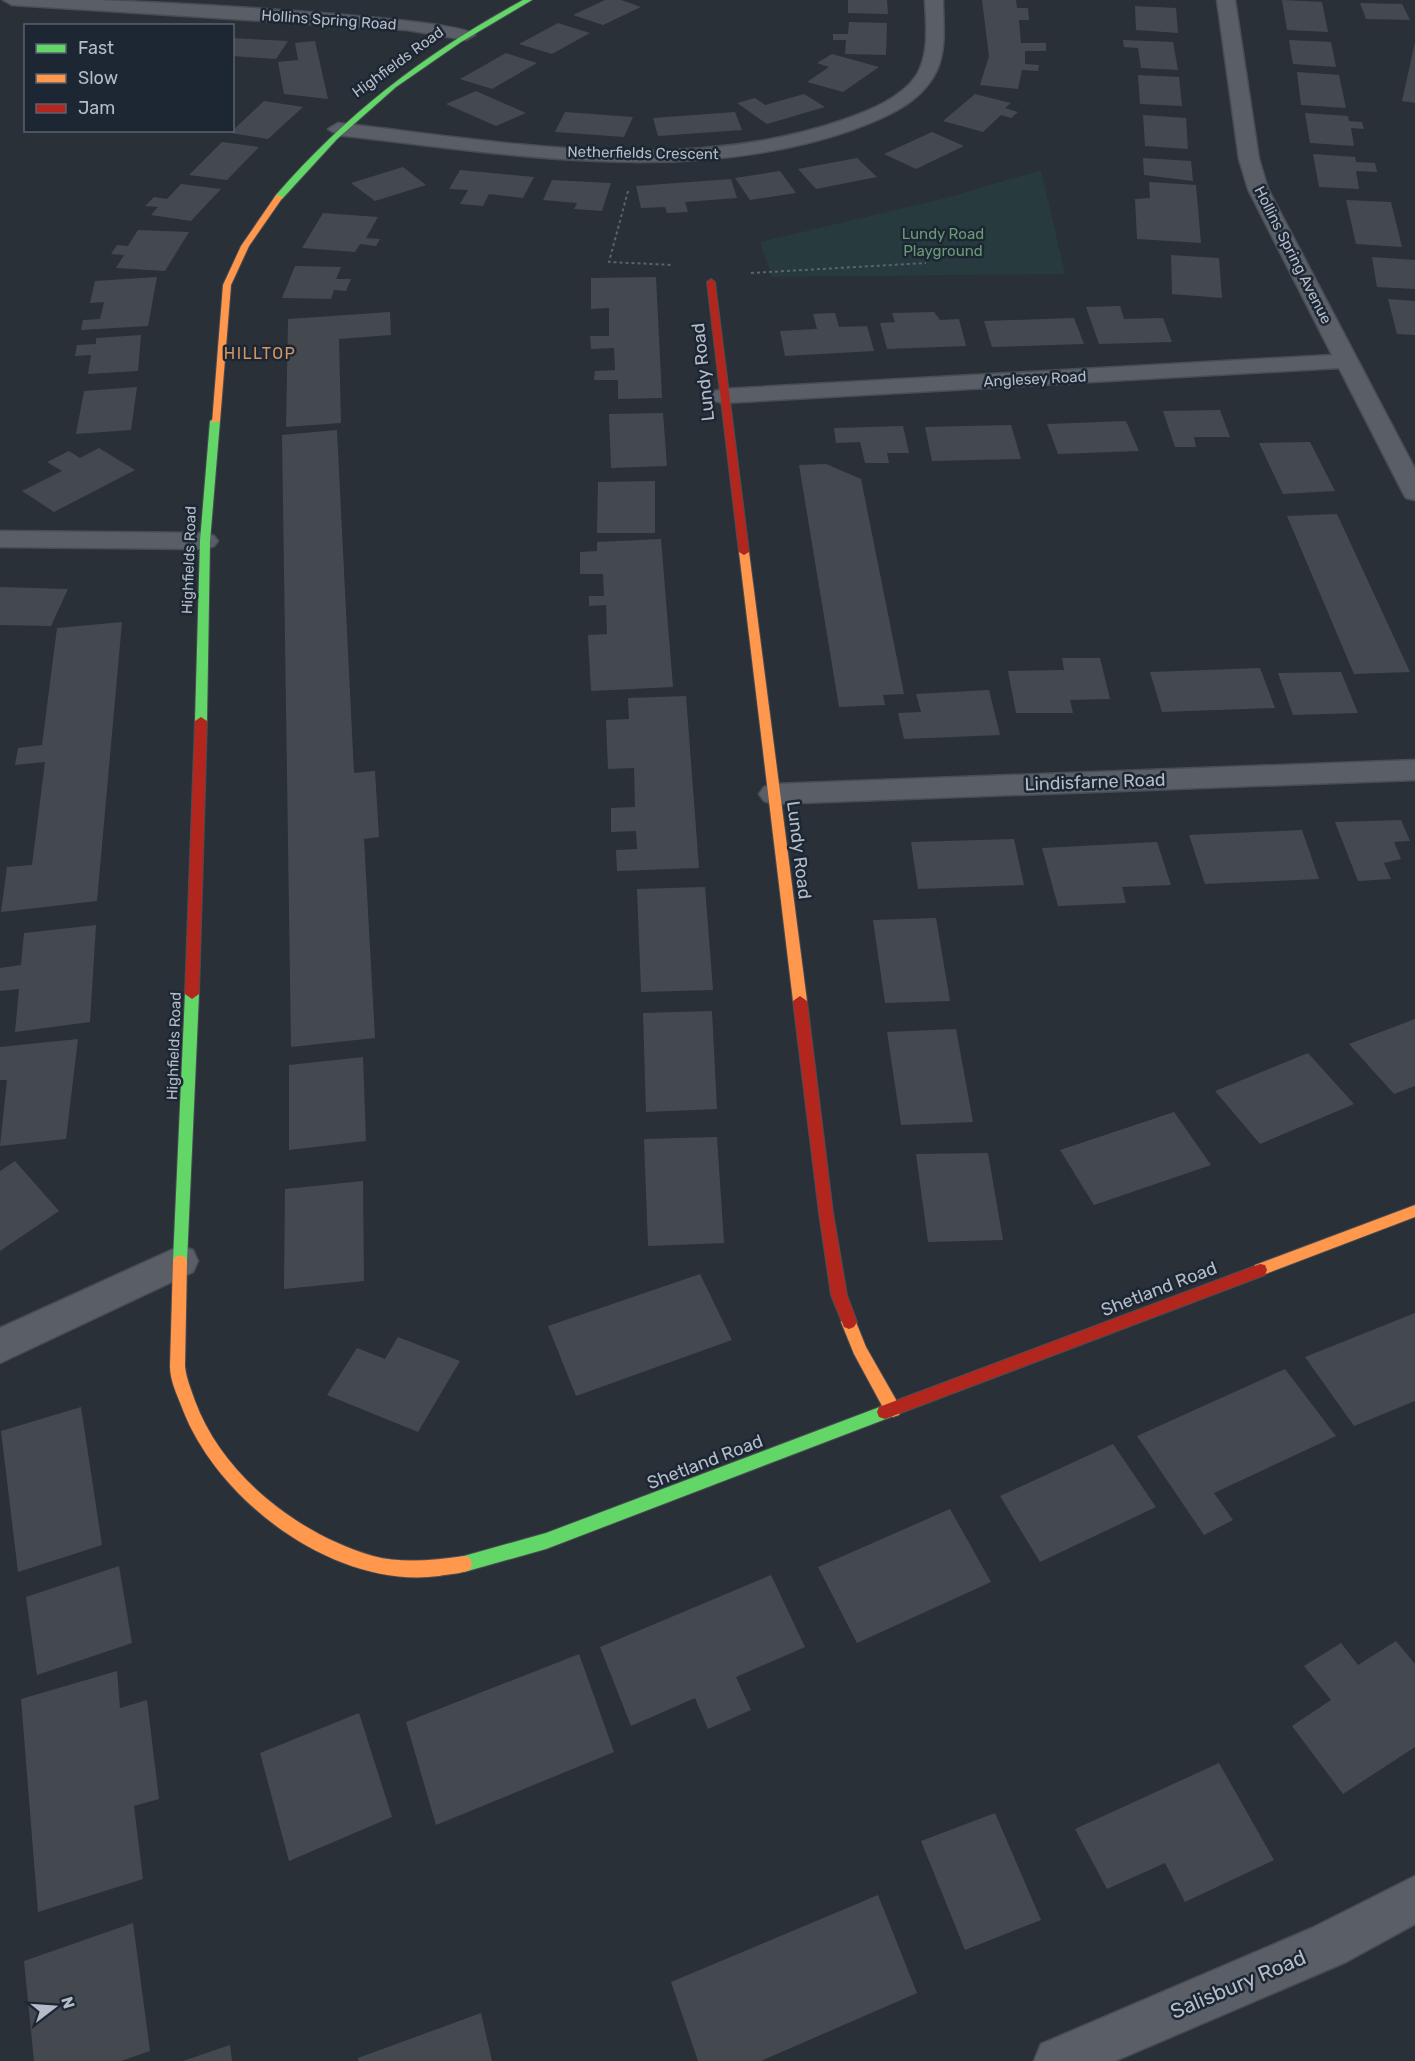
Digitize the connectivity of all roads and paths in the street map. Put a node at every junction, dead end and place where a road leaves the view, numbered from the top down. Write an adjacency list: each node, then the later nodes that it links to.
1 (12, 0): 6 (street, Hollins Spring Road)
2 (223, 0): 6 (street)
3 (528, 0): 7 (street, Highfields Road)
4 (934, 0): 9 (street, Netherfields Crescent)
5 (1226, 0): 12 (street, Hollins Spring Avenue)
6 (206, 12): 7 (street, Hollins Spring Road)
7 (466, 35): 8 (street, Highfields Road)
8 (338, 129): 9 (street, Netherfields Crescent); 16 (street, Highfields Road)
9 (637, 155): 11 (path)
10 (926, 263): 11 (path)
11 (711, 282): 13 (street, Lundy Road)
12 (1347, 361): 13 (street, Anglesey Road); 14 (street, Hollins Spring Avenue)
13 (723, 396): 18 (street, Lundy Road)
14 (1415, 493)
15 (0, 539): 16 (street)
16 (205, 542): 20 (street, Highfields Road)
17 (1415, 770): 18 (street, Lindisfarne Road)
18 (774, 794): 22 (street, Lundy Road)
19 (1415, 1211): 22 (street, Shetland Road)
20 (180, 1261): 21 (street); 22 (street, Shetland Road)
21 (0, 1346)
22 (893, 1410)
23 (1415, 1899): 24 (street, Salisbury Road)
24 (1058, 2061)

